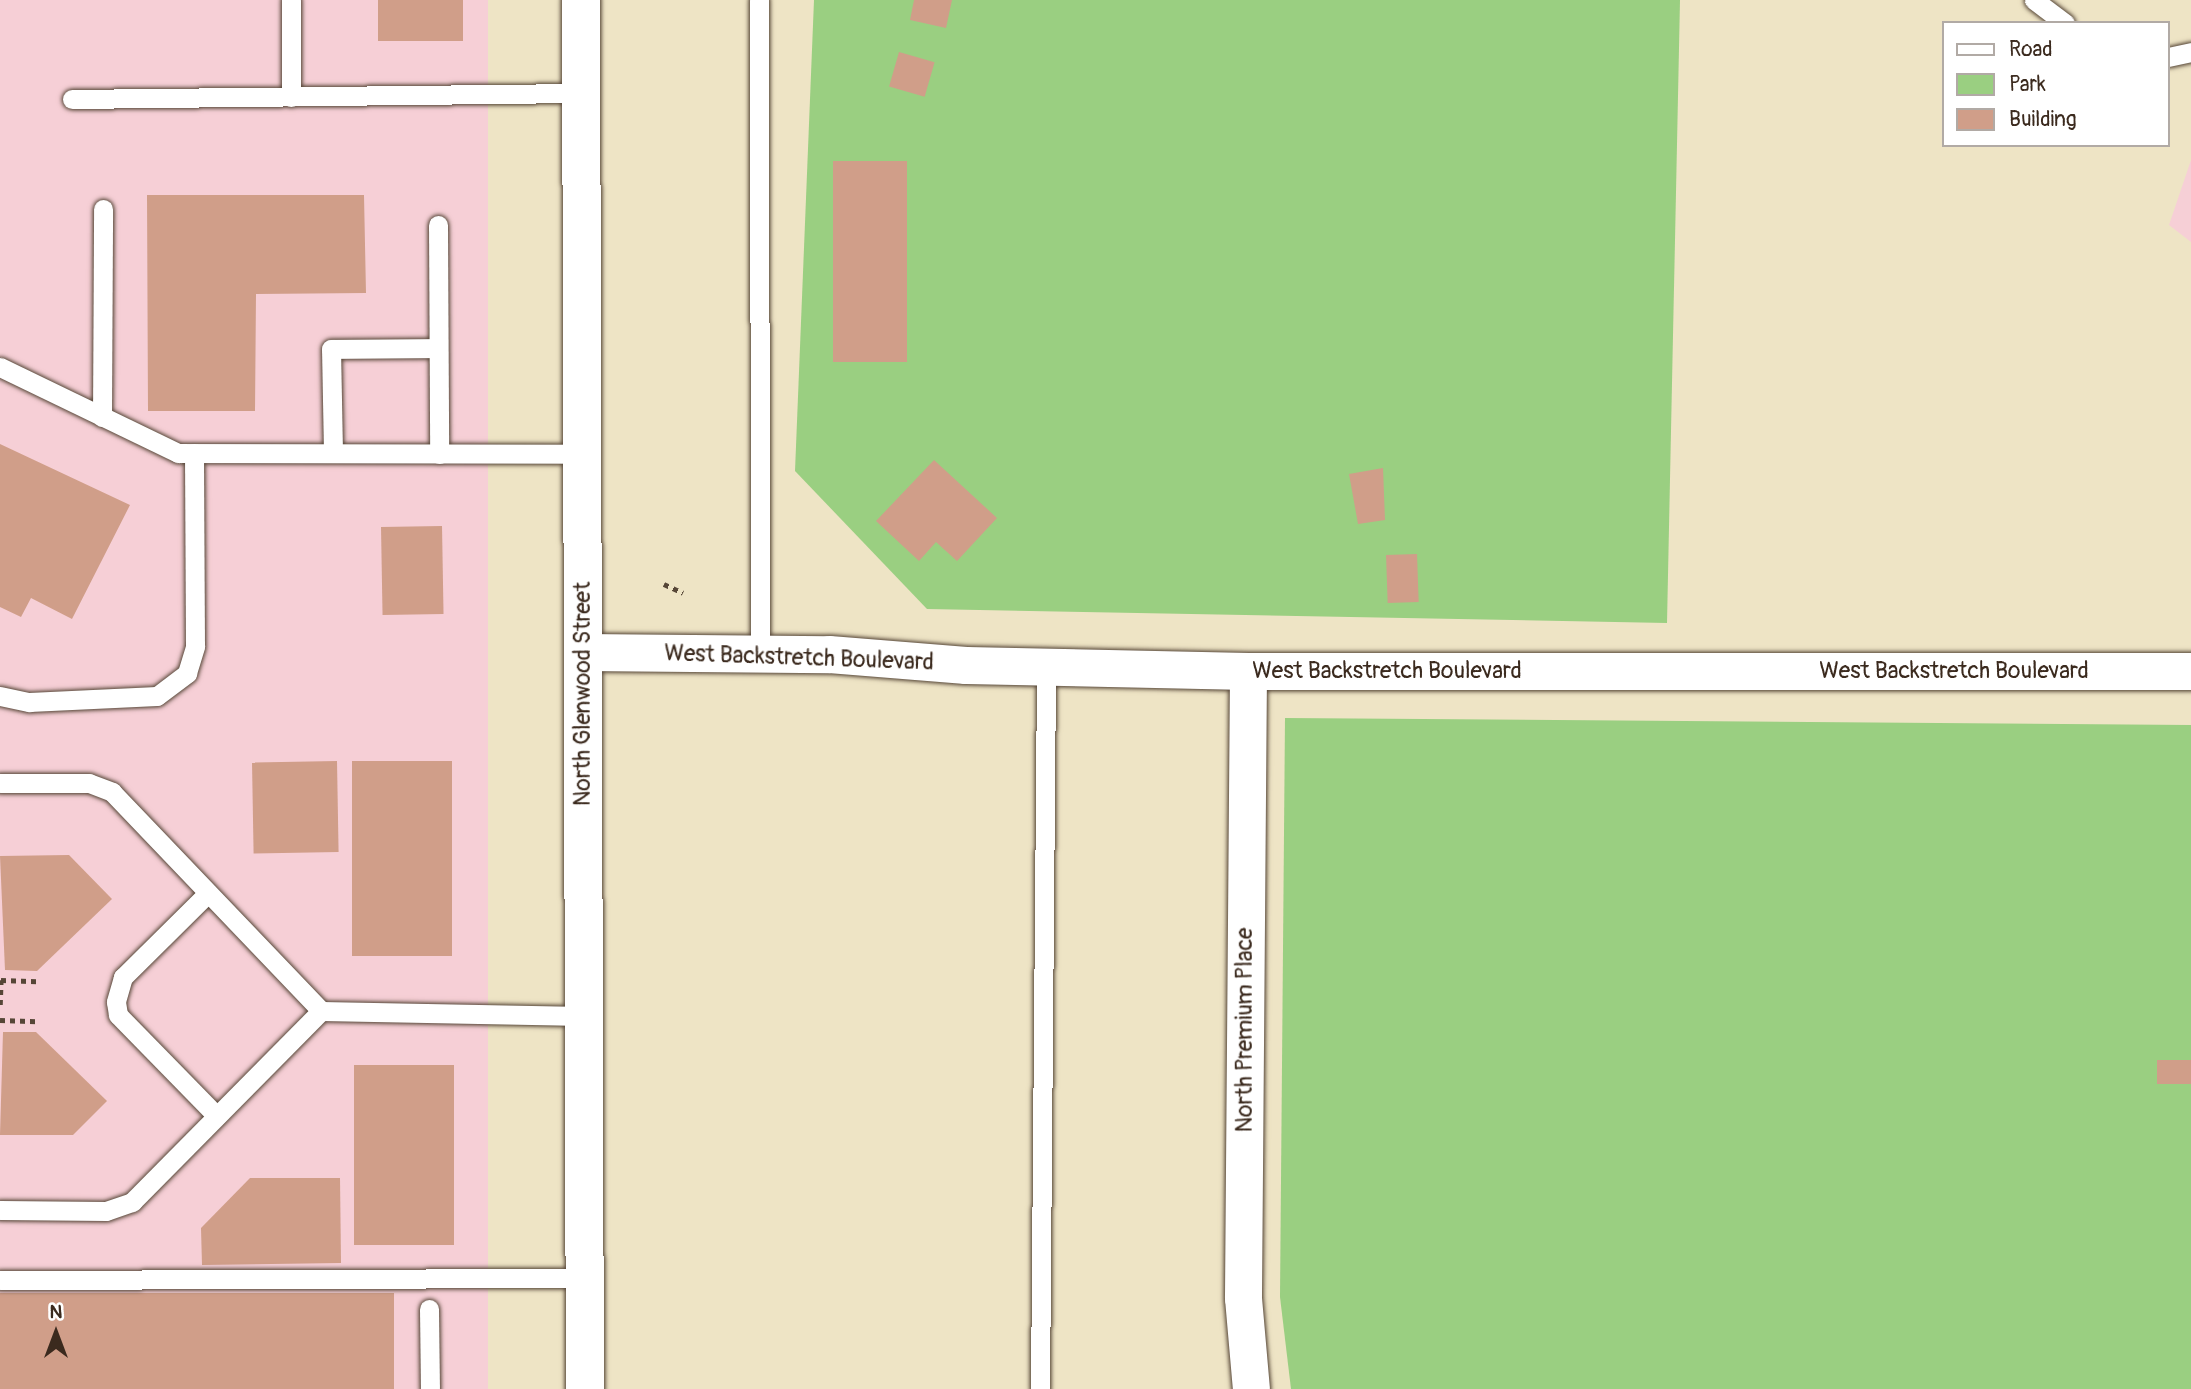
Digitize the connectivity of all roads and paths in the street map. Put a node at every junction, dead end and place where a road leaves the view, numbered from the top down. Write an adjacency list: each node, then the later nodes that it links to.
1 (291, 0): 9 (lane)
2 (581, 0): 8 (main road, North Glenwood Street)
3 (759, 0): 23 (lane)
4 (2034, 0): 5 (lane)
5 (2062, 21)
6 (2191, 52): 7 (lane)
7 (2170, 57)
8 (581, 93): 9 (lane); 18 (main road, North Glenwood Street)
9 (290, 97): 10 (lane)
10 (72, 99)
11 (103, 209): 15 (lane)
12 (438, 225): 13 (lane)
13 (438, 348): 16 (lane); 19 (lane)
14 (0, 368): 15 (lane)
15 (102, 417): 17 (lane)
16 (333, 452): 17 (lane); 19 (lane)
17 (186, 453): 27 (lane)
18 (582, 453): 19 (lane); 22 (main road, North Glenwood Street)
19 (439, 454)
20 (664, 584): 21 (path)
21 (683, 593)
22 (583, 652): 23 (street, West Backstretch Boulevard); 34 (main road, North Glenwood Street)
23 (760, 653): 24 (street, West Backstretch Boulevard)
24 (1046, 667): 25 (street, West Backstretch Boulevard); 44 (lane)
25 (1248, 671): 26 (street, West Backstretch Boulevard); 45 (street, North Premium Place)
26 (2191, 671)
27 (0, 696)
28 (0, 783): 29 (lane)
29 (208, 893): 33 (lane); 37 (lane)
30 (0, 980): 31 (path); 32 (path)
31 (37, 981)
32 (0, 1005)
33 (321, 1011): 34 (lane); 37 (lane)
34 (584, 1016): 39 (main road, North Glenwood Street)
35 (0, 1020): 36 (path)
36 (37, 1021)
37 (217, 1116): 38 (lane)
38 (0, 1210)
39 (584, 1278): 40 (lane); 43 (main road, North Glenwood Street)
40 (0, 1280)
41 (429, 1309): 42 (lane)
42 (430, 1389)
43 (585, 1389)
44 (1040, 1389)
45 (1251, 1389)

